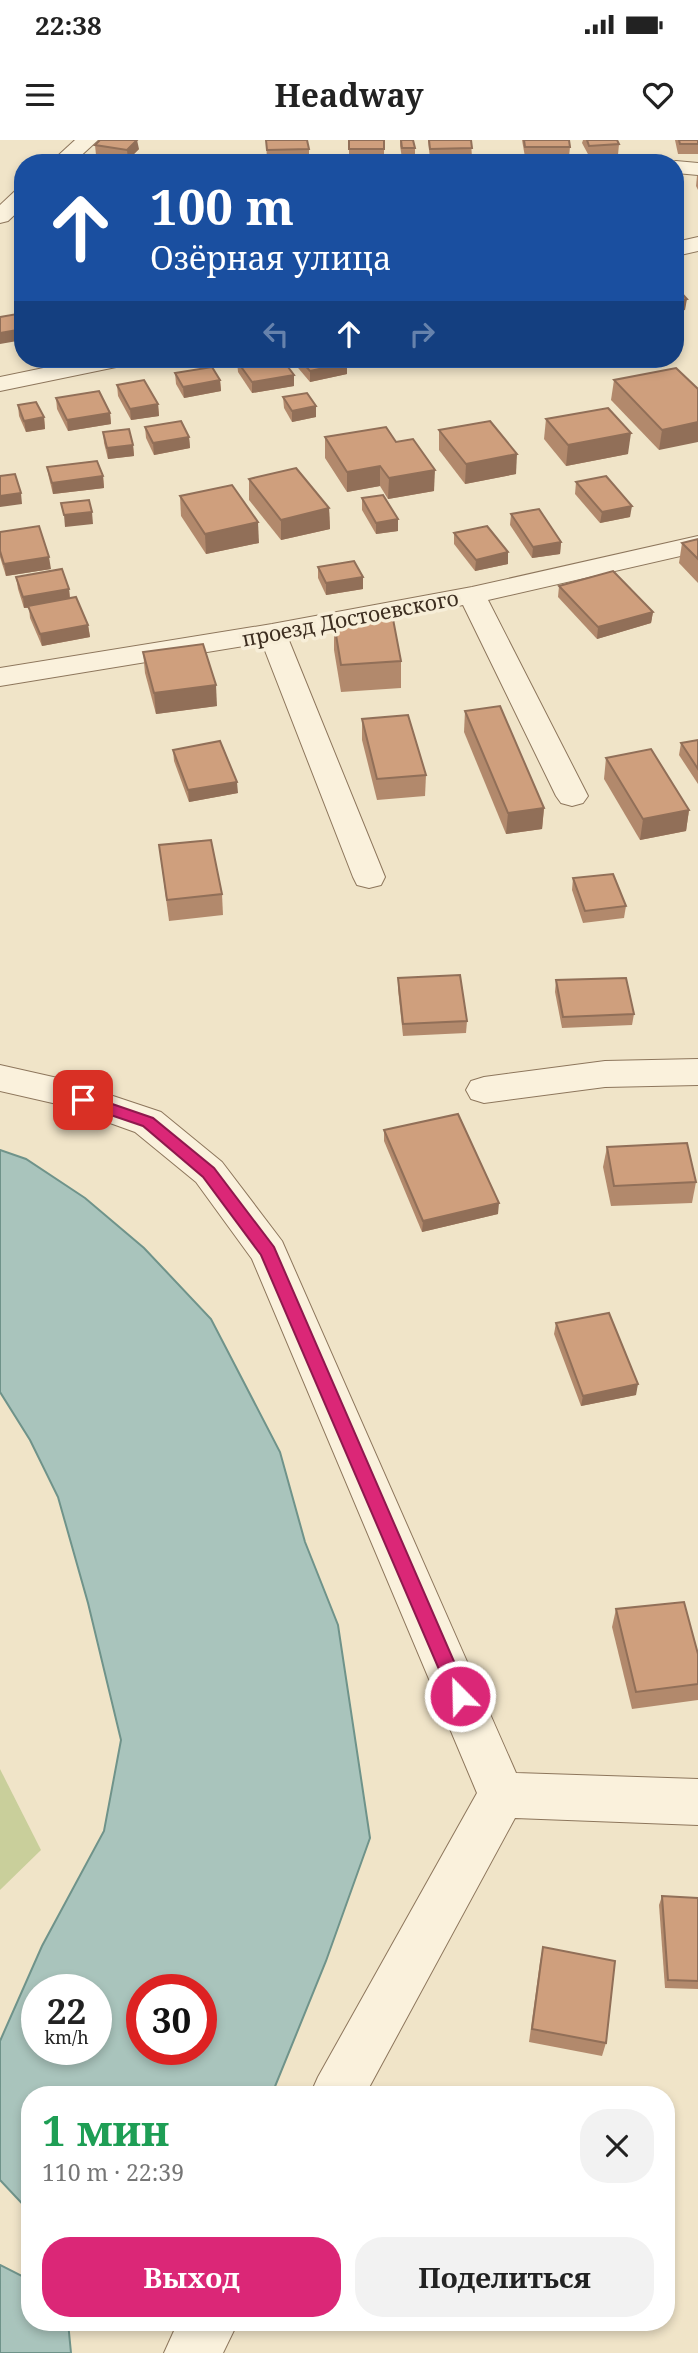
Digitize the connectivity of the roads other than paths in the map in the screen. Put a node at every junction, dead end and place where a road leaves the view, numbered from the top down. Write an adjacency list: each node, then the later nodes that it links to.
1 (88, 140): 2 (street)
2 (72, 154)
3 (14, 204): 4 (street)
4 (0, 216)
5 (77, 368): 6 (street)
6 (0, 384)
7 (698, 544): 8 (street, проезд Достоевского)
8 (472, 594): 9 (street, проезд Достоевского); 11 (street)
9 (272, 634): 10 (street, проезд Достоевского); 12 (street)
10 (0, 677)
11 (572, 796)
12 (369, 877)
13 (698, 1072): 15 (street)
14 (0, 1078): 16 (street)
15 (484, 1090)
16 (502, 1795): 17 (street); 18 (street)
17 (698, 1802)
18 (341, 2086)
19 (204, 2331): 20 (street)
20 (192, 2353)

